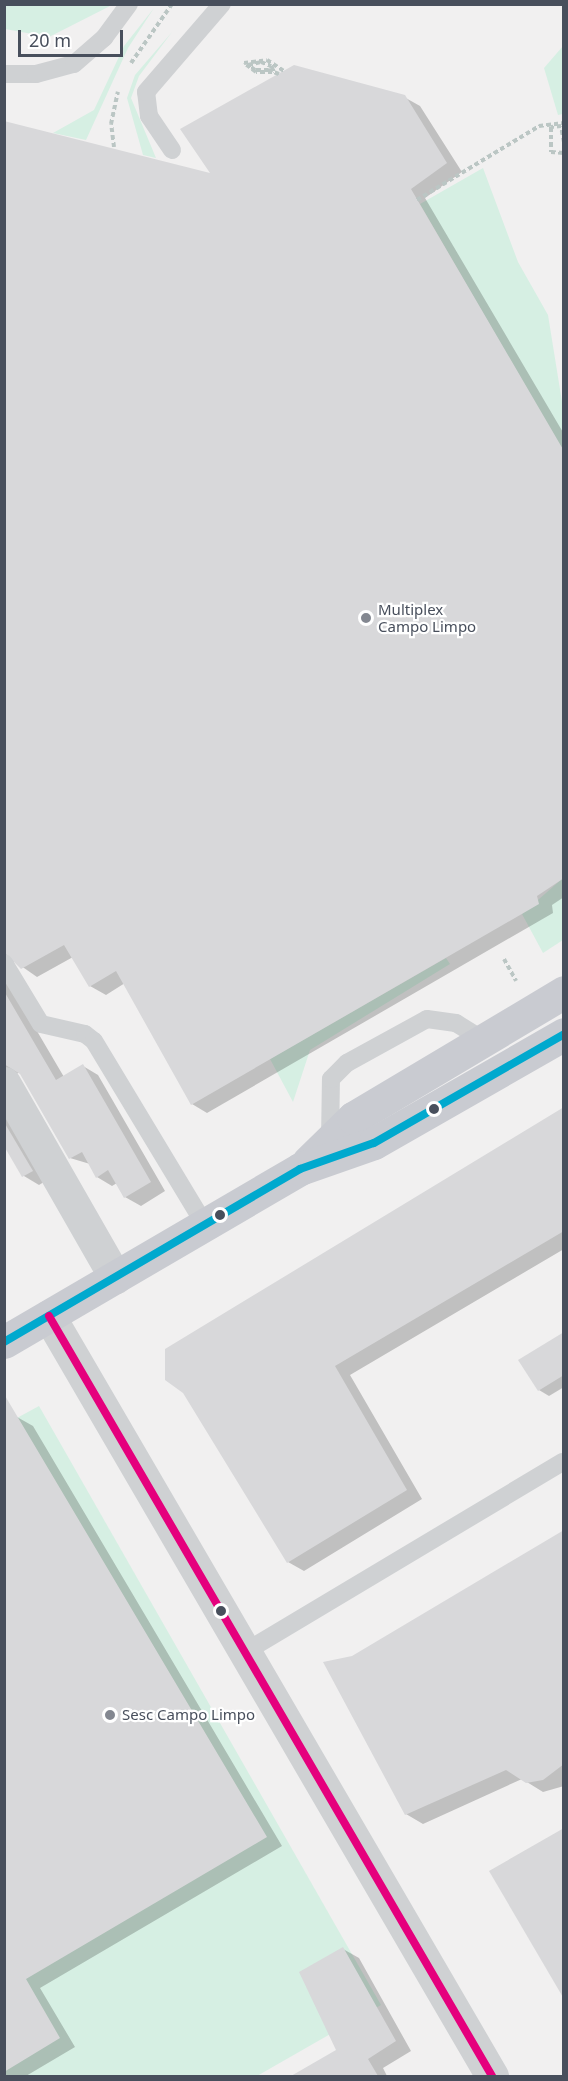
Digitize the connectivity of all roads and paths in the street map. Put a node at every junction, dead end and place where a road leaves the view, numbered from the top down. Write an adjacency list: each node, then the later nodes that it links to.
1 (129, 4): 4 (lane)
2 (222, 4): 8 (lane)
3 (284, 71): 5 (path)
4 (4, 74)
5 (279, 74)
6 (564, 123): 10 (path)
7 (564, 142): 9 (path)
8 (172, 150)
9 (564, 153)
10 (417, 200)
11 (4, 963): 18 (lane)
12 (564, 992): 14 (main road)
13 (564, 1034): 17 (main road)
14 (482, 1040): 16 (main road); 16 (lane)
15 (4, 1083): 19 (street)
16 (330, 1140): 17 (main road)
17 (300, 1170): 18 (main road)
18 (205, 1225): 19 (main road)
19 (115, 1277): 20 (main road)
20 (49, 1316): 21 (main road); 23 (street)
21 (4, 1342)
22 (563, 1462): 23 (lane)
23 (245, 1652): 24 (street)
24 (492, 2076)

